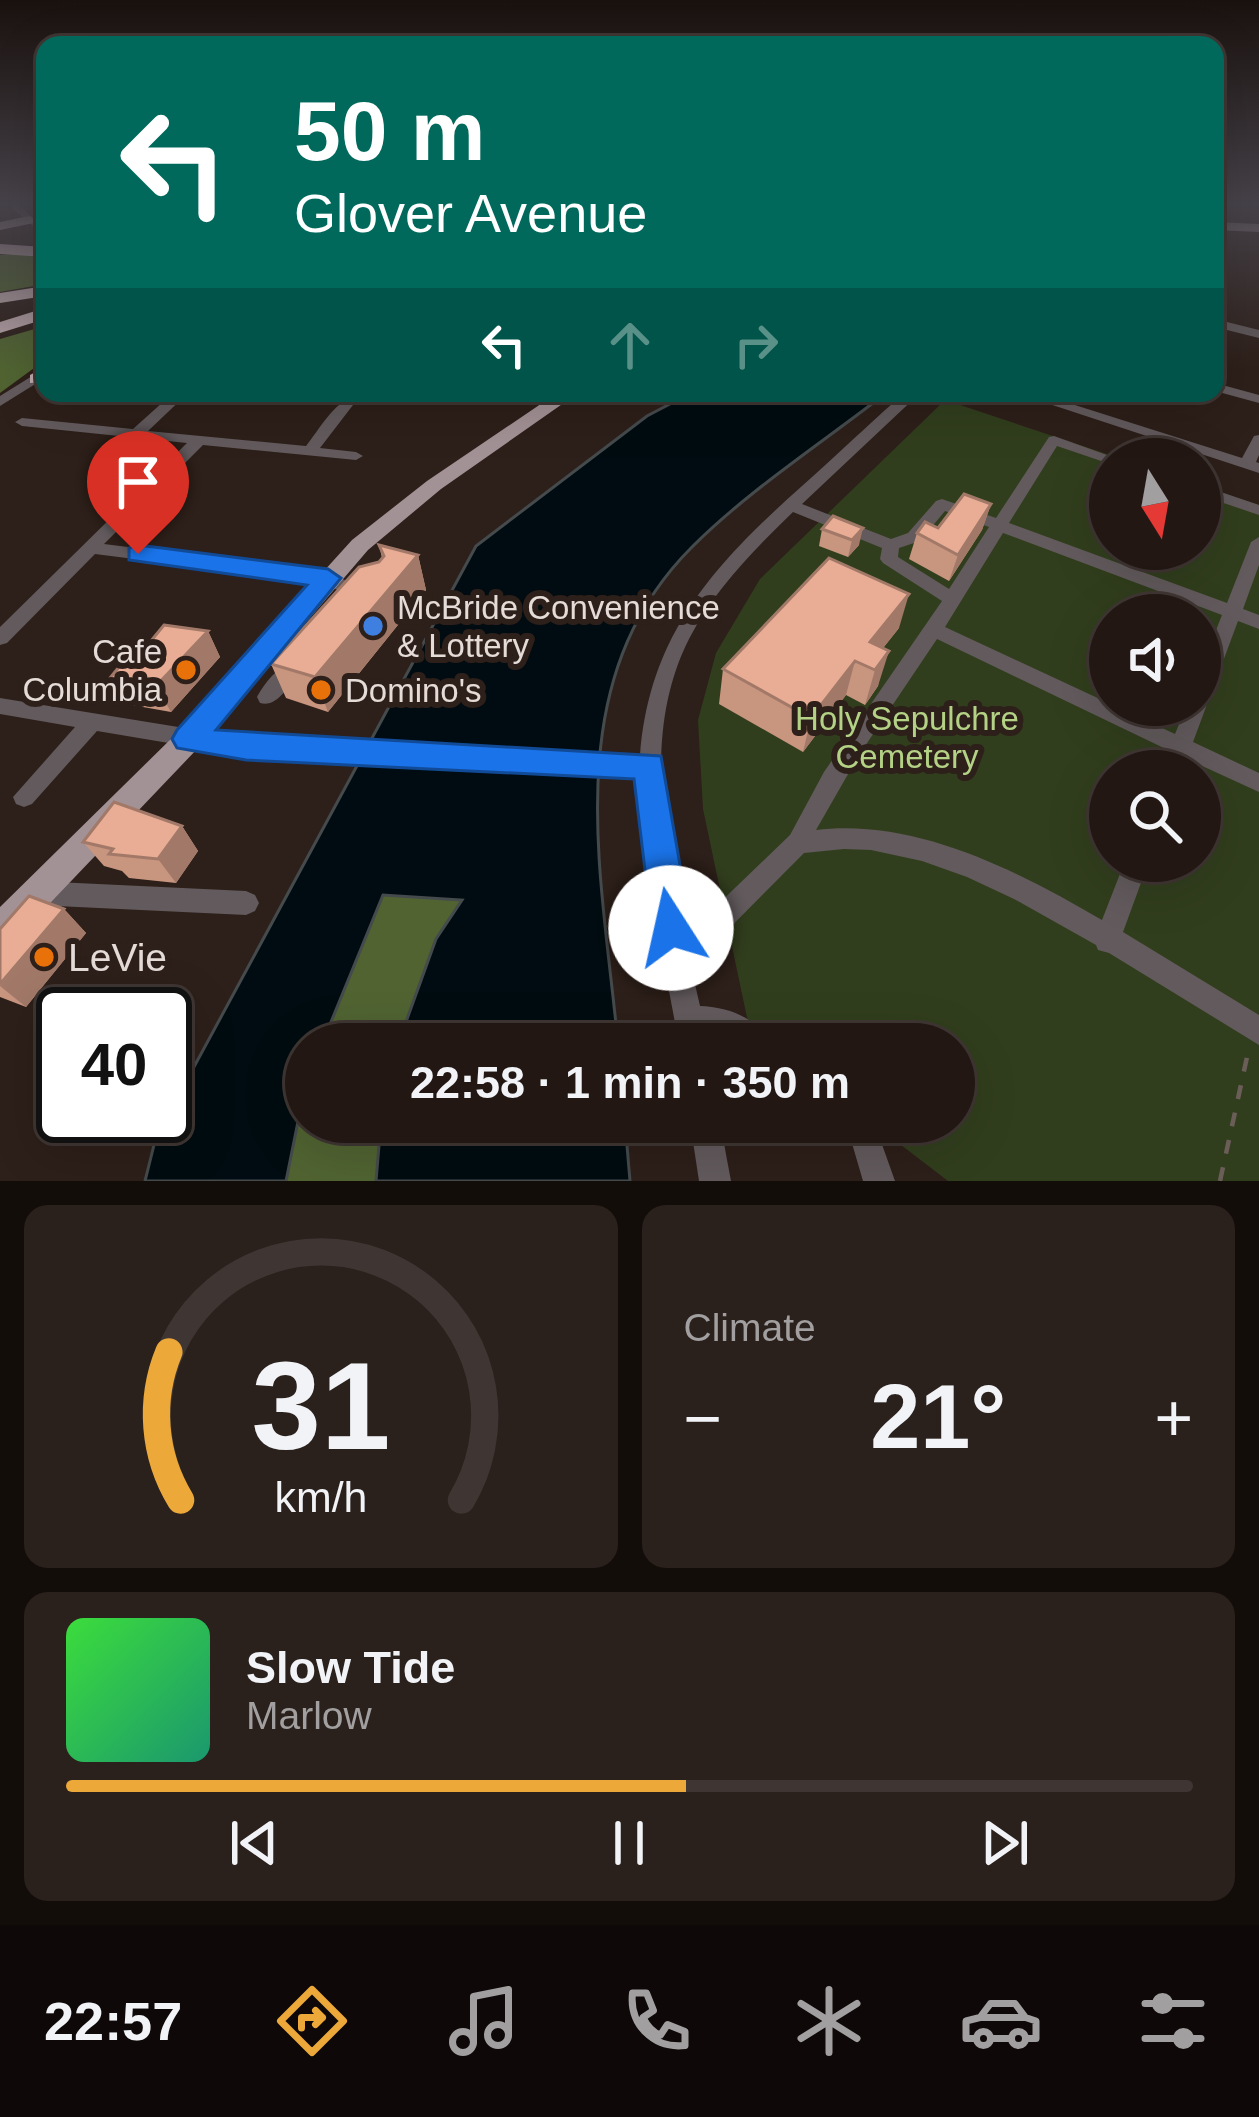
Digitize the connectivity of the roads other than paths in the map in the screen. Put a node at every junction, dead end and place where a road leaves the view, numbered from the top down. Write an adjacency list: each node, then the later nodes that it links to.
1 (36, 295): 3 (highway)
2 (36, 297): 4 (highway)
3 (0, 298)
4 (0, 308)
5 (36, 316): 7 (highway)
6 (1224, 325): 8 (street)
7 (0, 326)
8 (1259, 334)
9 (36, 379): 12 (street)
10 (1224, 389): 11 (street)
11 (1259, 399)
12 (0, 402)
13 (171, 402): 19 (street)
14 (348, 402): 22 (street)
15 (556, 402): 33 (main road)
16 (903, 402): 27 (street)
17 (1051, 402): 25 (street)
18 (22, 422): 19 (street)
19 (136, 434): 21 (street)
20 (1259, 439): 25 (street)
21 (199, 440): 22 (street); 32 (street)
22 (309, 452): 24 (street)
23 (1089, 452): 29 (street)
24 (356, 457)
25 (1253, 466)
26 (1221, 497): 28 (street)
27 (791, 505): 31 (street); 49 (street)
28 (1259, 510)
29 (1000, 522): 31 (street); 35 (street); 36 (street)
30 (1259, 542): 36 (street)
31 (891, 545): 35 (street)
32 (91, 548): 33 (street); 39 (street)
33 (328, 578): 34 (street); 41 (main road)
34 (379, 590)
35 (952, 599): 38 (street)
36 (1233, 612): 37 (street); 40 (street)
37 (1259, 622)
38 (938, 632): 47 (street); 52 (street)
39 (0, 638)
40 (1221, 643)
41 (248, 668): 42 (street); 46 (main road)
42 (267, 697)
43 (0, 706): 44 (street)
44 (92, 722): 46 (street); 51 (street)
45 (1188, 726): 47 (street)
46 (189, 739): 49 (street); 54 (main road)
47 (1180, 747): 48 (street); 50 (street)
48 (1179, 750)
49 (650, 766): 58 (street)
50 (1259, 783)
51 (24, 797)
52 (798, 843): 57 (street); 58 (street)
53 (1129, 882): 57 (street)
54 (35, 893): 55 (street); 56 (main road)
55 (246, 903)
56 (0, 931)
57 (1107, 941): 60 (street)
58 (677, 962): 59 (street)
59 (689, 1023)
60 (1256, 1029)
61 (709, 1143): 63 (street)
62 (867, 1143): 64 (street)
63 (715, 1181)
64 (878, 1181)

